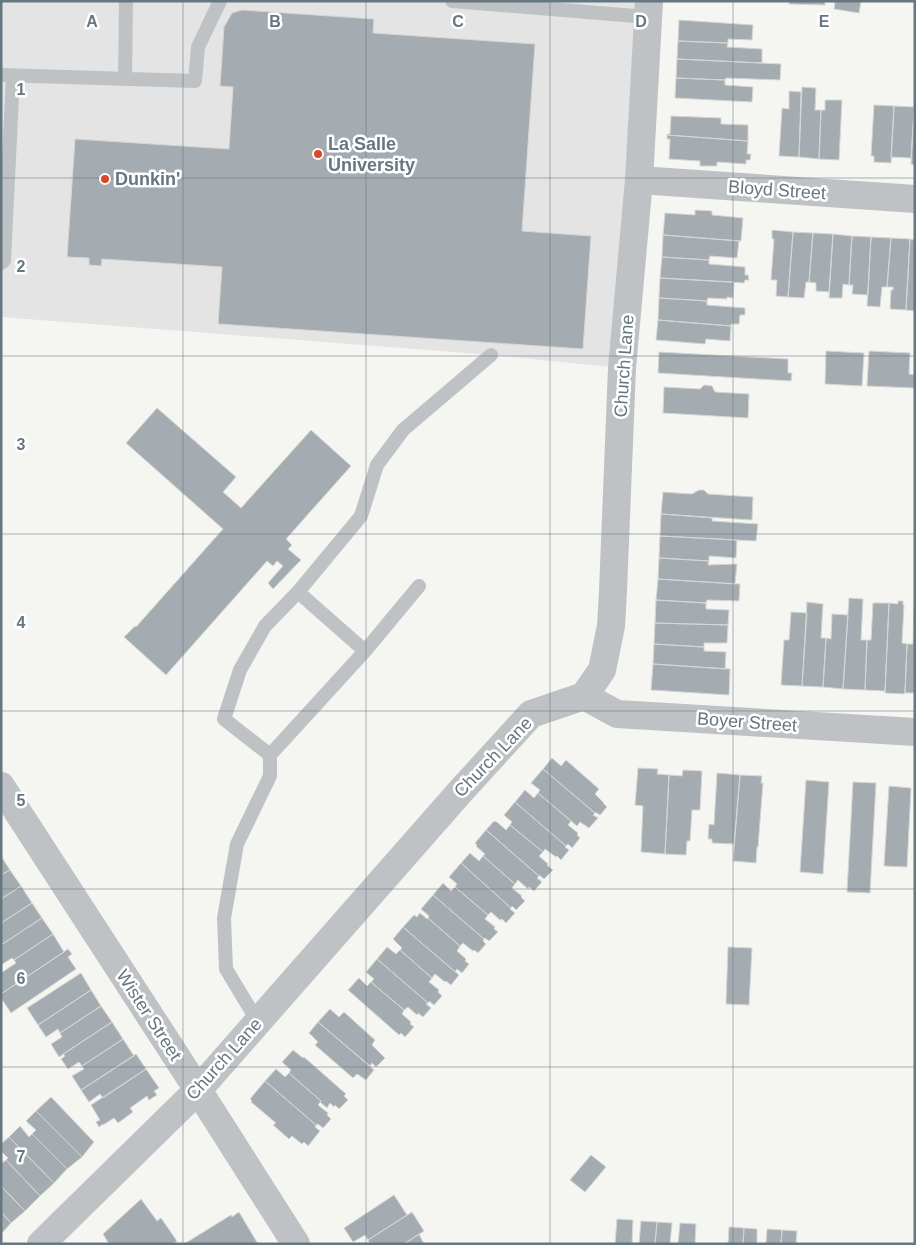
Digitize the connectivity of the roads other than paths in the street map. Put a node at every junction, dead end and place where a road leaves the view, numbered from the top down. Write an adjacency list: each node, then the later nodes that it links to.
1 (126, 1): 6 (lane)
2 (220, 1): 6 (lane)
3 (452, 1): 4 (lane)
4 (649, 9): 7 (street, Church Lane)
5 (7, 75): 6 (lane); 9 (lane)
6 (125, 79)
7 (639, 180): 8 (street, Bloyd Street); 14 (street, Church Lane)
8 (915, 199)
9 (1, 263)
10 (491, 355): 12 (lane)
11 (419, 586): 13 (lane)
12 (298, 592): 13 (lane); 16 (lane)
13 (365, 651): 16 (lane)
14 (584, 696): 15 (street, Boyer Street); 18 (street, Church Lane)
15 (915, 732)
16 (270, 754): 18 (lane)
17 (1, 786): 19 (street, Wister Street)
18 (258, 1022): 19 (street, Church Lane)
19 (198, 1090): 20 (street, Church Lane); 21 (street, Wister Street)
20 (41, 1244)
21 (296, 1244)

